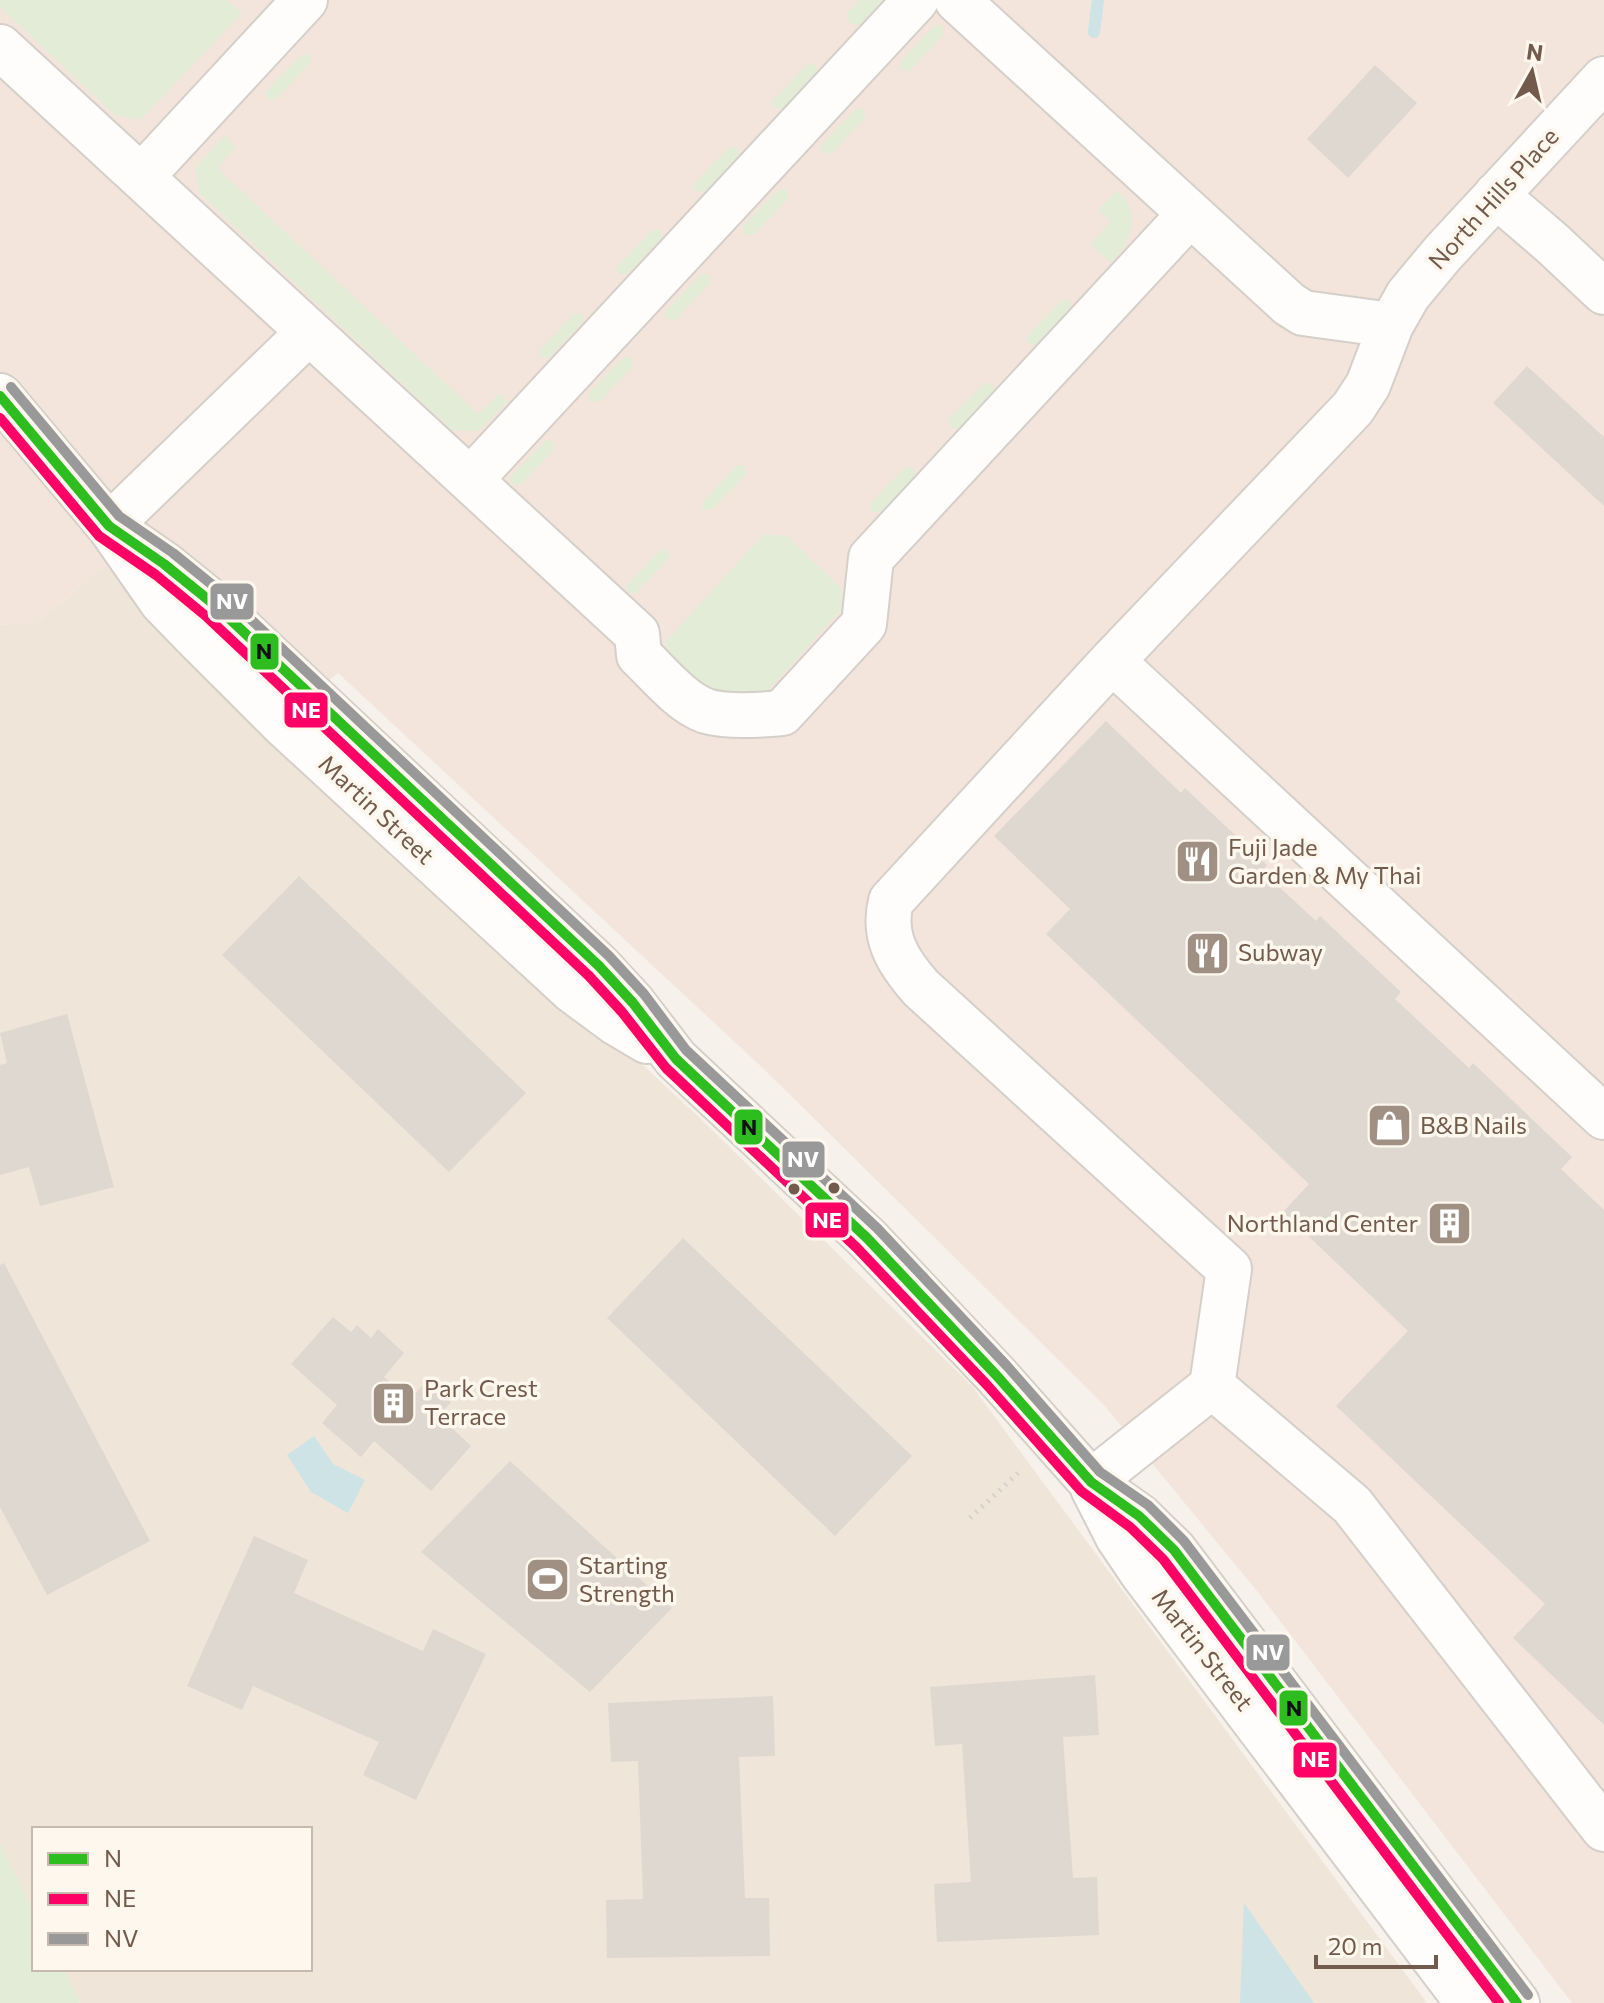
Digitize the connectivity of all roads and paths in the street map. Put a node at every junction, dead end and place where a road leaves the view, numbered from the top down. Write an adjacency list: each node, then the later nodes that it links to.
1 (305, 0): 6 (street)
2 (916, 0): 13 (street)
3 (957, 0): 8 (street)
4 (0, 47): 6 (street)
5 (1604, 79): 7 (street, North Hills Place)
6 (141, 177): 11 (street)
7 (1496, 195): 9 (street); 10 (street, North Hills Place)
8 (1190, 214): 10 (street); 13 (street)
9 (1604, 292)
10 (1391, 325): 15 (street, North Hills Place)
11 (309, 332): 13 (street); 14 (street)
12 (0, 396): 14 (street, Martin Street)
13 (470, 480)
14 (109, 526): 19 (street, Martin Street)
15 (1112, 661): 16 (street); 17 (street, North Hills Place)
16 (1604, 1117)
17 (1212, 1386): 19 (street); 21 (street)
18 (1018, 1473): 20 (path)
19 (1091, 1482): 22 (street, Martin Street); 23 (street, Martin Street)
20 (970, 1518)
21 (1604, 1829)
22 (1468, 2003)
23 (1517, 2003)

